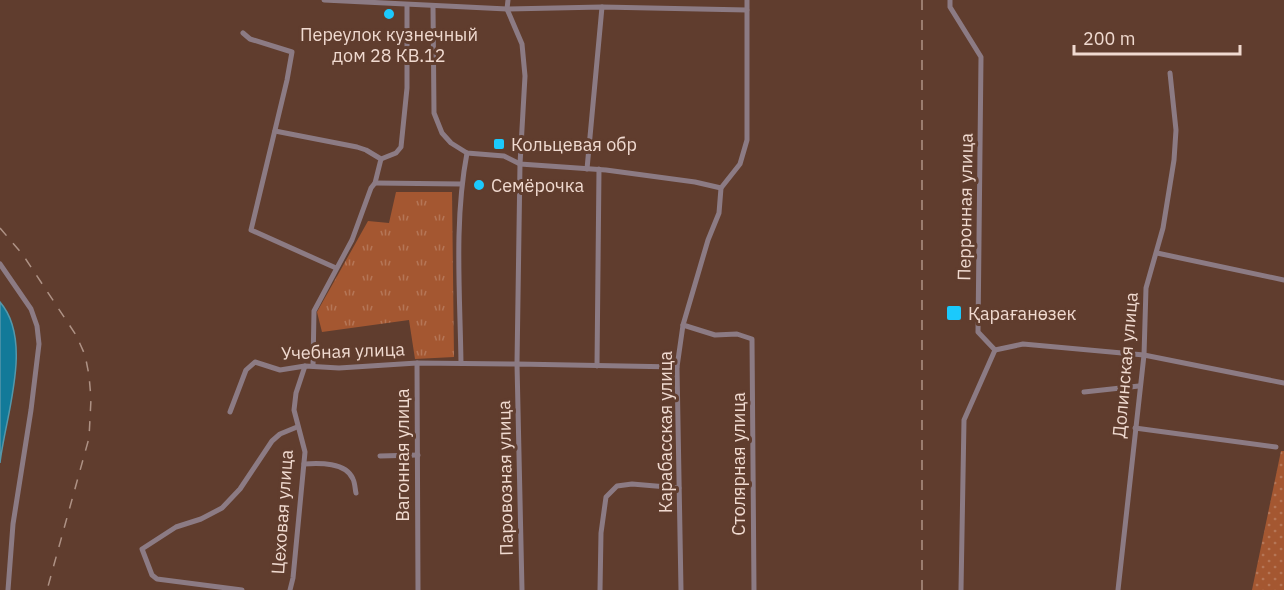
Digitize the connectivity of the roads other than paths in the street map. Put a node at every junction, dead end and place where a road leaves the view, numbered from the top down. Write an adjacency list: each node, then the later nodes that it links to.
1 (324, 0): 6 (street)
2 (508, 0): 9 (street)
3 (747, 0): 10 (street)
4 (950, 0): 27 (street, Перронная улица)
5 (425, 3): 6 (street); 7 (street)
6 (407, 5): 15 (street)
7 (433, 6): 9 (street); 14 (street)
8 (602, 7): 9 (street); 10 (street); 17 (street)
9 (507, 9): 16 (street)
10 (747, 10): 21 (street)
11 (243, 33): 13 (street)
12 (1170, 73): 22 (street, Долинская улица)
13 (275, 131): 15 (street); 24 (street)
14 (467, 153): 16 (street); 20 (street)
15 (381, 159): 19 (street)
16 (520, 164): 17 (street); 31 (street)
17 (587, 169): 18 (street)
18 (599, 170): 21 (street); 34 (street)
19 (375, 183): 20 (street); 24 (street)
20 (461, 184): 30 (street)
21 (721, 188): 26 (street, Карабасская улица)
22 (1157, 253): 25 (street); 28 (street, Долинская улица)
23 (0, 264): 48 (street)
24 (336, 268): 33 (street)
25 (1284, 280)
26 (683, 325): 35 (street, Карабасская улица); 55 (street, Столярная улица)
27 (995, 350): 28 (street); 56 (street)
28 (1144, 355): 36 (street); 37 (street, Долинская улица)
29 (417, 363): 30 (street, Вагонная улица); 33 (street, Учебная улица); 43 (street, Вагонная улица)
30 (461, 363): 31 (street, Вагонная улица)
31 (517, 364): 34 (street); 52 (street, Паровозная улица)
32 (305, 366): 33 (street, Учебная улица); 39 (street, Учебная улица); 40 (street, Цеховая улица)
33 (313, 366)
34 (597, 366): 35 (street)
35 (677, 367): 46 (street, Карабасская улица)
36 (1284, 383)
37 (1139, 386): 38 (street); 41 (street, Долинская улица)
38 (1084, 392)
39 (230, 411)
40 (297, 427): 45 (street, Цеховая улица); 49 (street)
41 (1135, 428): 42 (street); 57 (street, Долинская улица)
42 (1276, 447)
43 (418, 455): 44 (street); 51 (street, Вагонная улица)
44 (380, 456)
45 (304, 464): 47 (street); 50 (street, Цеховая улица)
46 (679, 488): 53 (street); 54 (street, Карабасская улица)
47 (356, 493)
48 (8, 590)
49 (242, 590)
50 (290, 590)
51 (418, 590)
52 (522, 590)
53 (600, 590)
54 (681, 590)
55 (754, 590)
56 (961, 590)
57 (1118, 590)

